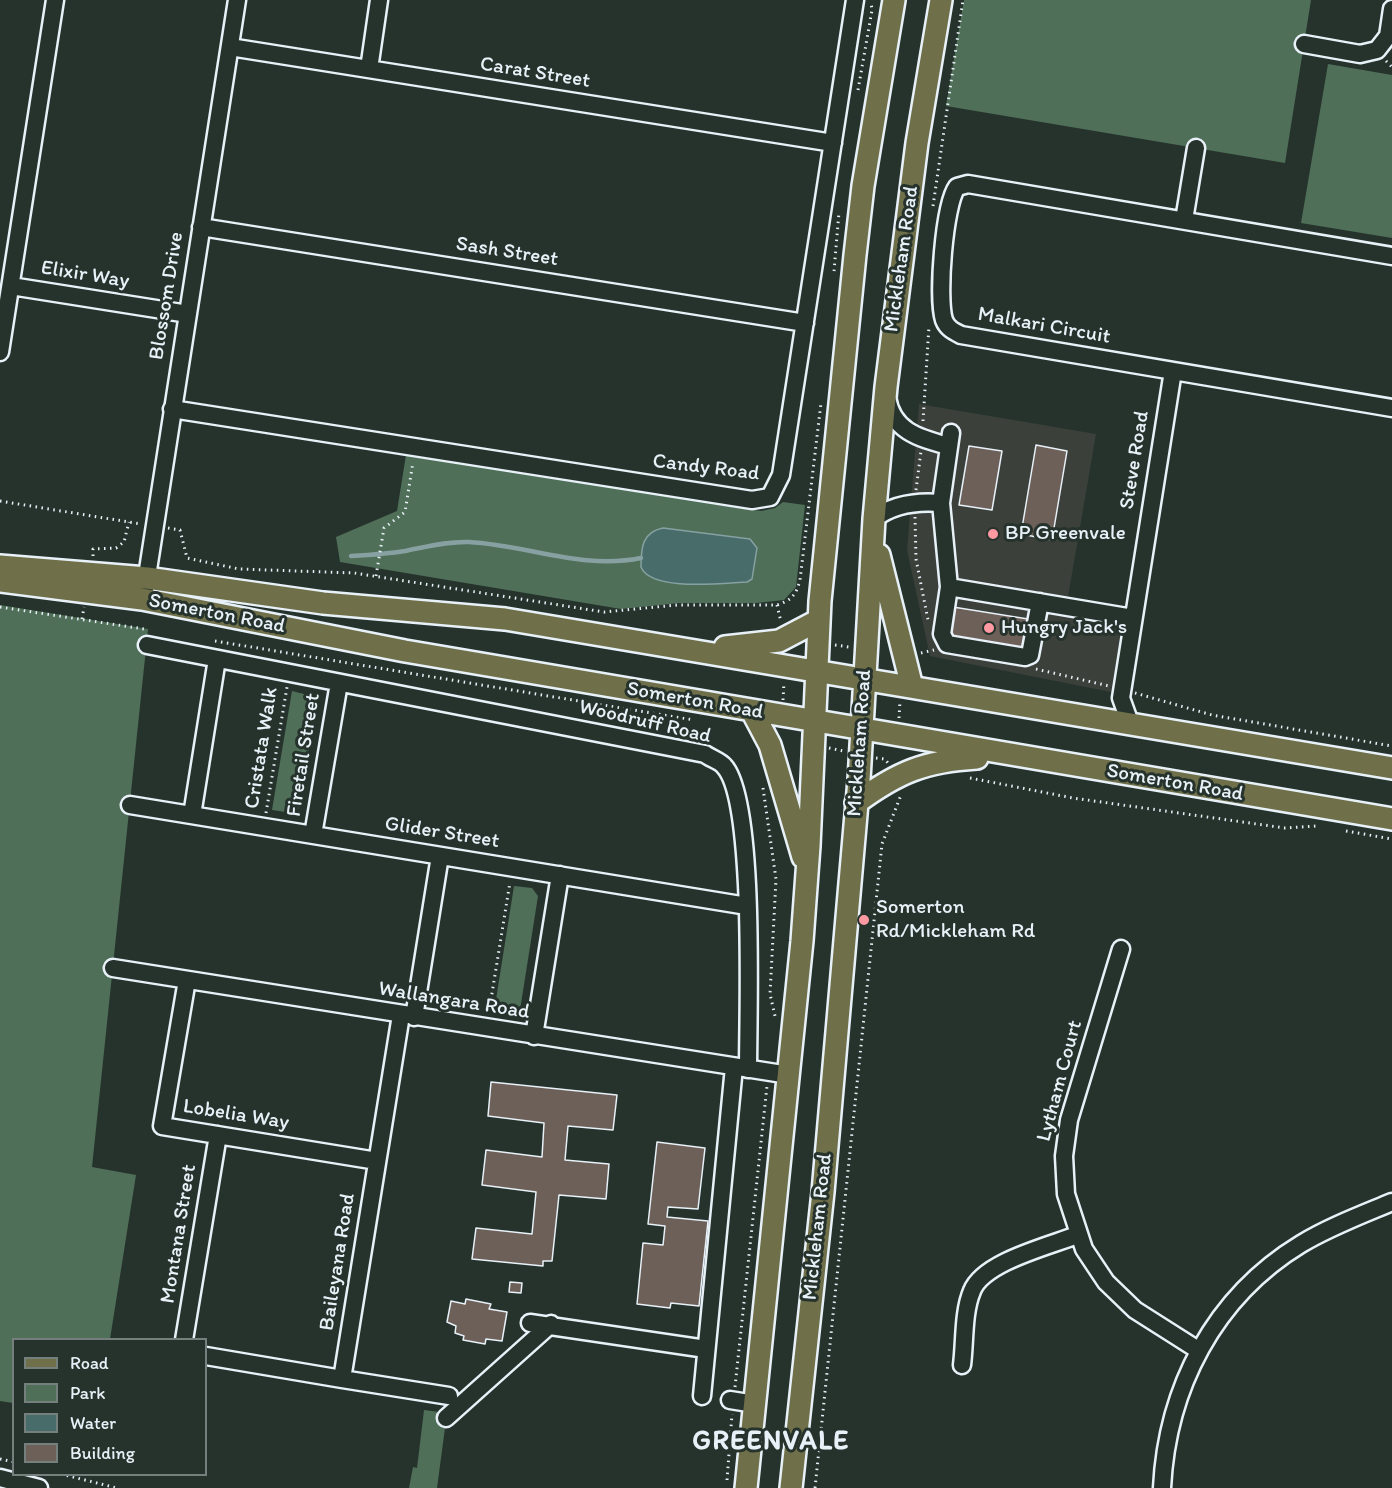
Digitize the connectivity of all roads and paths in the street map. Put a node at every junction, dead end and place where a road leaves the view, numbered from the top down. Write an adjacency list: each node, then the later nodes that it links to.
1 (56, 0): 20 (street)
2 (237, 0): 11 (street, Blossom Drive)
3 (379, 0): 13 (street)
4 (855, 0): 14 (street, Candy Road)
5 (871, 0): 12 (path)
6 (894, 0): 45 (main road, Mickleham Road)
7 (941, 0): 26 (main road, Mickleham Road)
8 (963, 0): 16 (path)
9 (1392, 16): 10 (street)
10 (1304, 44)
11 (230, 47): 13 (street, Carat Street); 18 (street, Blossom Drive)
12 (864, 57)
13 (369, 69): 14 (street, Carat Street)
14 (833, 143): 23 (street, Candy Road)
15 (1196, 148): 17 (street)
16 (933, 210)
17 (1184, 220): 19 (street, Malkari Circuit); 25 (street, Malkari Circuit)
18 (201, 227): 21 (street, Blossom Drive); 23 (street, Sash Street)
19 (1392, 256)
20 (10, 286): 21 (street, Elixir Way); 24 (street)
21 (188, 314): 28 (street, Blossom Drive)
22 (929, 321): 29 (path)
23 (805, 323): 30 (street, Candy Road)
24 (0, 352)
25 (1173, 371): 27 (street, Malkari Circuit); 44 (street, Steve Road)
26 (886, 387): 29 (street); 33 (main road, Mickleham Road)
27 (1392, 408)
28 (172, 409): 30 (street, Candy Road); 36 (street, Blossom Drive)
29 (922, 439): 31 (path); 32 (street)
30 (417, 447): 35 (path)
31 (915, 503): 32 (street); 33 (street); 46 (path)
32 (941, 503): 39 (street)
33 (874, 519): 52 (main road, Mickleham Road); 55 (main road)
34 (0, 566): 36 (main road, Somerton Road)
35 (376, 576)
36 (147, 578): 41 (street, Blossom Drive); 51 (main road, Somerton Road)
37 (0, 581): 38 (main road, Somerton Road)
38 (33, 587): 40 (street); 41 (main road, Somerton Road)
39 (949, 587): 42 (street); 42 (street)
40 (0, 590)
41 (142, 599): 65 (main road, Somerton Road)
42 (1040, 602): 44 (street)
43 (777, 605): 47 (path)
44 (1133, 618): 64 (street, Steve Road)
45 (819, 620): 47 (main road); 49 (main road, Mickleham Road)
46 (929, 628)
47 (785, 638): 51 (main road)
48 (932, 640): 53 (path)
49 (818, 642): 52 (path); 59 (main road, Mickleham Road)
50 (147, 645): 56 (street, Woodruff Road)
51 (685, 649): 57 (main road, Somerton Road)
52 (866, 650): 61 (main road, Mickleham Road)
53 (934, 651): 54 (path); 55 (path)
54 (941, 653)
55 (904, 656): 63 (main road)
56 (217, 659): 60 (street, Woodruff Road); 81 (street)
57 (785, 666): 59 (main road, Somerton Road); 66 (path)
58 (1035, 669): 64 (path)
59 (816, 671): 61 (main road, Somerton Road); 68 (main road, Mickleham Road)
60 (289, 673): 62 (street, Woodruff Road); 83 (path, Cristata Walk)
61 (865, 679): 63 (main road, Somerton Road); 70 (main road, Mickleham Road)
62 (339, 683): 86 (street, Firetail Street); 92 (street, Woodruff Road)
63 (906, 686): 67 (main road, Somerton Road); 71 (path)
64 (1121, 694): 67 (street); 69 (street); 72 (path)
65 (752, 711): 66 (main road, Somerton Road); 90 (main road)
66 (782, 717): 68 (main road, Somerton Road)
67 (1098, 718): 69 (main road, Somerton Road)
68 (813, 722): 70 (main road, Somerton Road); 90 (main road, Mickleham Road)
69 (1130, 723): 75 (main road, Somerton Road)
70 (862, 730): 71 (main road, Somerton Road); 79 (main road, Mickleham Road)
71 (898, 736): 73 (main road, Somerton Road); 74 (path)
72 (1392, 746)
73 (1017, 756): 79 (main road); 82 (main road, Somerton Road)
74 (890, 765)
75 (1392, 768)
76 (963, 778): 84 (path)
77 (909, 791): 78 (path)
78 (901, 796)
79 (856, 804): 120 (main road, Mickleham Road)
80 (130, 805): 81 (street, Glider Street)
81 (192, 815): 83 (street, Glider Street)
82 (1392, 819)
83 (264, 827): 86 (street, Glider Street)
84 (1325, 827)
85 (1336, 829): 87 (path)
86 (314, 835): 88 (street, Glider Street)
87 (1392, 839)
88 (440, 856): 89 (street, Glider Street); 96 (street, Baileyana Road)
89 (512, 868): 91 (street, Glider Street); 97 (path)
90 (807, 872): 100 (main road, Mickleham Road)
91 (560, 875): 92 (street, Glider Street); 98 (street)
92 (747, 906): 99 (street, Woodruff Road)
93 (1121, 949): 104 (street, Lytham Court)
94 (113, 968): 95 (street, Wallangara Road)
95 (187, 980): 96 (street, Wallangara Road); 101 (street, Lobelia Way)
96 (407, 1016): 97 (street, Wallangara Road); 102 (street, Baileyana Road)
97 (486, 1029): 98 (street, Wallangara Road)
98 (534, 1036): 99 (street, Wallangara Road)
99 (741, 1068): 100 (street, Wallangara Road); 108 (street, Woodruff Road)
100 (789, 1075): 116 (main road, Mickleham Road)
101 (218, 1135): 102 (street, Lobelia Way); 107 (street, Montana Street)
102 (377, 1161): 112 (street, Baileyana Road)
103 (1392, 1202): 109 (street)
104 (1077, 1235): 109 (street, Lytham Court); 111 (street)
105 (530, 1323): 106 (street)
106 (551, 1324): 108 (street); 117 (street)
107 (184, 1338)
108 (706, 1349): 114 (street, Woodruff Road)
109 (1198, 1350): 131 (street)
110 (207, 1356): 112 (street)
111 (962, 1365)
112 (342, 1378): 113 (street)
113 (449, 1396)
114 (702, 1396)
115 (730, 1400): 116 (street)
116 (755, 1404): 119 (main road, Mickleham Road)
117 (446, 1418)
118 (729, 1452): 119 (path)
119 (750, 1453): 128 (main road, Mickleham Road)
120 (794, 1459): 129 (main road, Mickleham Road); 130 (path)
121 (68, 1476): 124 (path)
122 (84, 1476): 124 (path)
123 (0, 1478): 126 (street)
124 (83, 1480): 125 (path)
125 (100, 1486): 127 (path)
126 (39, 1488)
127 (117, 1488)
128 (746, 1488)
129 (791, 1488)
130 (815, 1488)
131 (1162, 1488)

